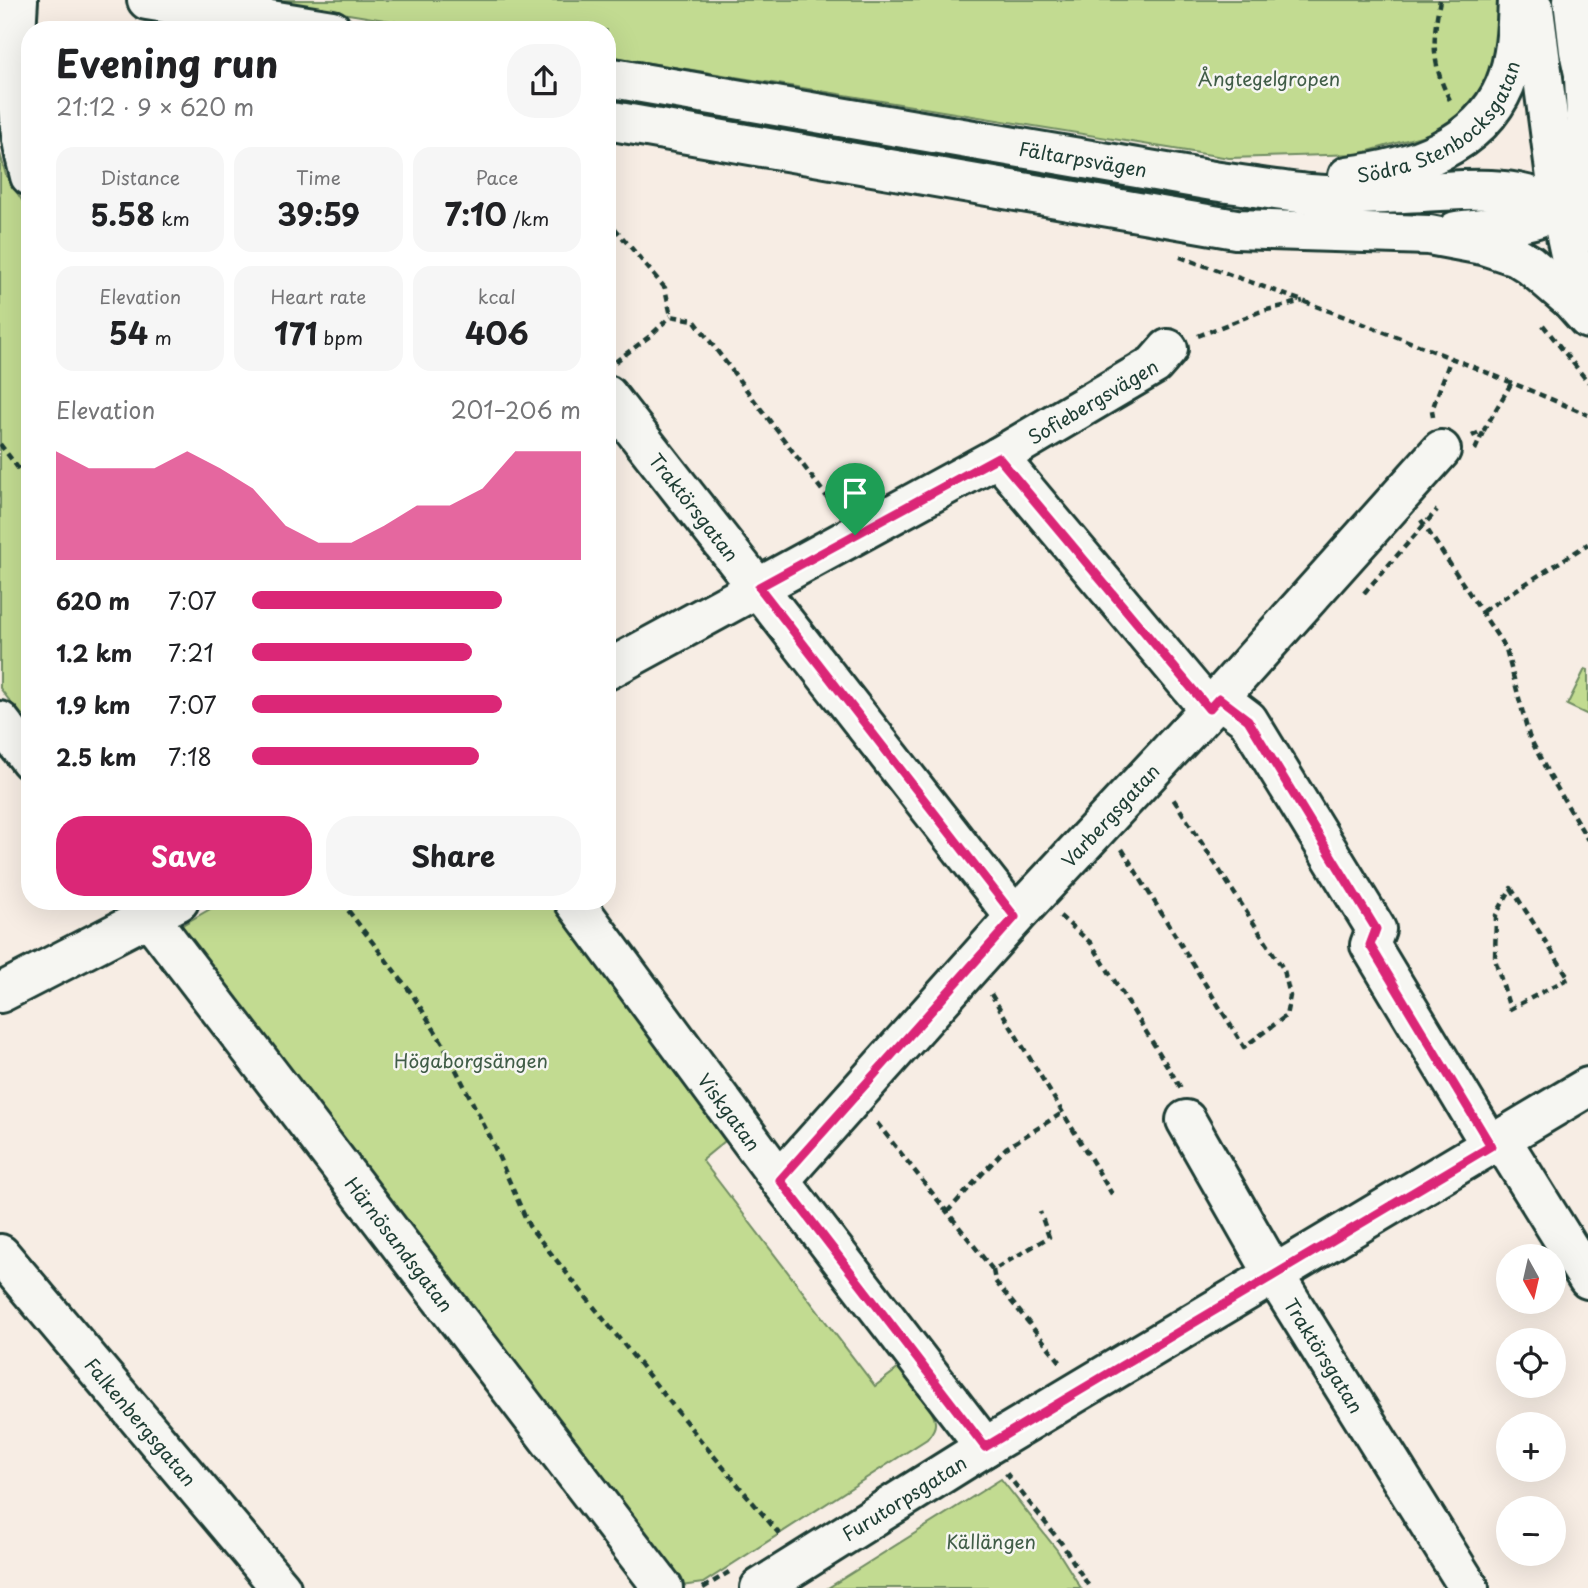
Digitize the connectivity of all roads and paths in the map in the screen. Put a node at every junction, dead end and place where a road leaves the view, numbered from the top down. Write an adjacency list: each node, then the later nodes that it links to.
1 (18, 0): 7 (street)
2 (147, 0): 6 (street)
3 (1518, 0): 13 (street, Södra Stenbocksgatan)
4 (1532, 0): 14 (street, Södra Stenbocksgatan)
5 (1573, 0): 9 (street)
6 (276, 21)
7 (15, 48): 11 (street)
8 (616, 79): 13 (street, Fältarpsvägen)
9 (1586, 85): 12 (street)
10 (616, 122): 16 (street)
11 (21, 134)
12 (1588, 157): 14 (street)
13 (1213, 181): 14 (street, Fältarpsvägen)
14 (1574, 220): 16 (street); 19 (street, Södra Stenbocksgatan)
15 (616, 230): 20 (path)
16 (1429, 235): 21 (street)
17 (1175, 255): 18 (path)
18 (1304, 301): 22 (path); 23 (path)
19 (1588, 309)
20 (671, 316): 24 (path); 33 (path)
21 (1588, 319)
22 (1168, 349): 30 (street, Sofiebergsvägen)
23 (1451, 358): 25 (path); 29 (path)
24 (616, 362)
25 (1511, 382): 27 (path); 29 (path)
26 (616, 406): 35 (street, Traktörsgatan)
27 (1588, 415)
28 (0, 444): 31 (path)
29 (1441, 450): 32 (street, Varbergsgatan)
30 (998, 457): 33 (street, Sofiebergsvägen); 38 (street)
31 (21, 472)
32 (1399, 497): 36 (path); 38 (street, Varbergsgatan)
33 (855, 535): 35 (street, Sofiebergsvägen)
34 (1588, 544): 36 (path)
35 (759, 587): 37 (street, Sofiebergsvägen); 50 (street, Traktörsgatan)
36 (1483, 611): 42 (path)
37 (616, 665)
38 (1214, 703): 50 (street, Varbergsgatan); 57 (street)
39 (0, 721): 40 (street)
40 (21, 748)
41 (1171, 795): 43 (path)
42 (1588, 840)
43 (1121, 848)
44 (1511, 888): 44 (path)
45 (148, 910): 52 (street)
46 (158, 910): 70 (street, Härnösandsgatan)
47 (348, 910): 68 (path)
48 (581, 910): 58 (street, Viskgatan)
49 (1060, 915): 56 (path)
50 (1015, 917): 58 (street, Varbergsgatan)
51 (989, 992): 54 (path)
52 (0, 993)
53 (1588, 1087): 57 (street, Furutorpsgatan)
54 (1062, 1113): 59 (path); 60 (path)
55 (873, 1118): 60 (path)
56 (1186, 1120): 64 (street, Traktörsgatan)
57 (1496, 1142): 64 (street, Furutorpsgatan); 65 (street)
58 (780, 1180): 67 (street, Viskgatan)
59 (1112, 1194)
60 (947, 1212): 63 (path)
61 (1040, 1212): 63 (path)
62 (0, 1254): 69 (street, Falkenbergsgatan)
63 (992, 1270): 66 (path)
64 (1275, 1276): 66 (street, Furutorpsgatan); 73 (street, Traktörsgatan)
65 (1588, 1279)
66 (1080, 1390): 67 (street, Furutorpsgatan)
67 (985, 1447): 68 (street, Furutorpsgatan); 72 (path)
68 (802, 1562): 71 (street, Furutorpsgatan)
69 (281, 1588)
70 (663, 1588)
71 (760, 1588)
72 (1090, 1588)
73 (1469, 1588)

